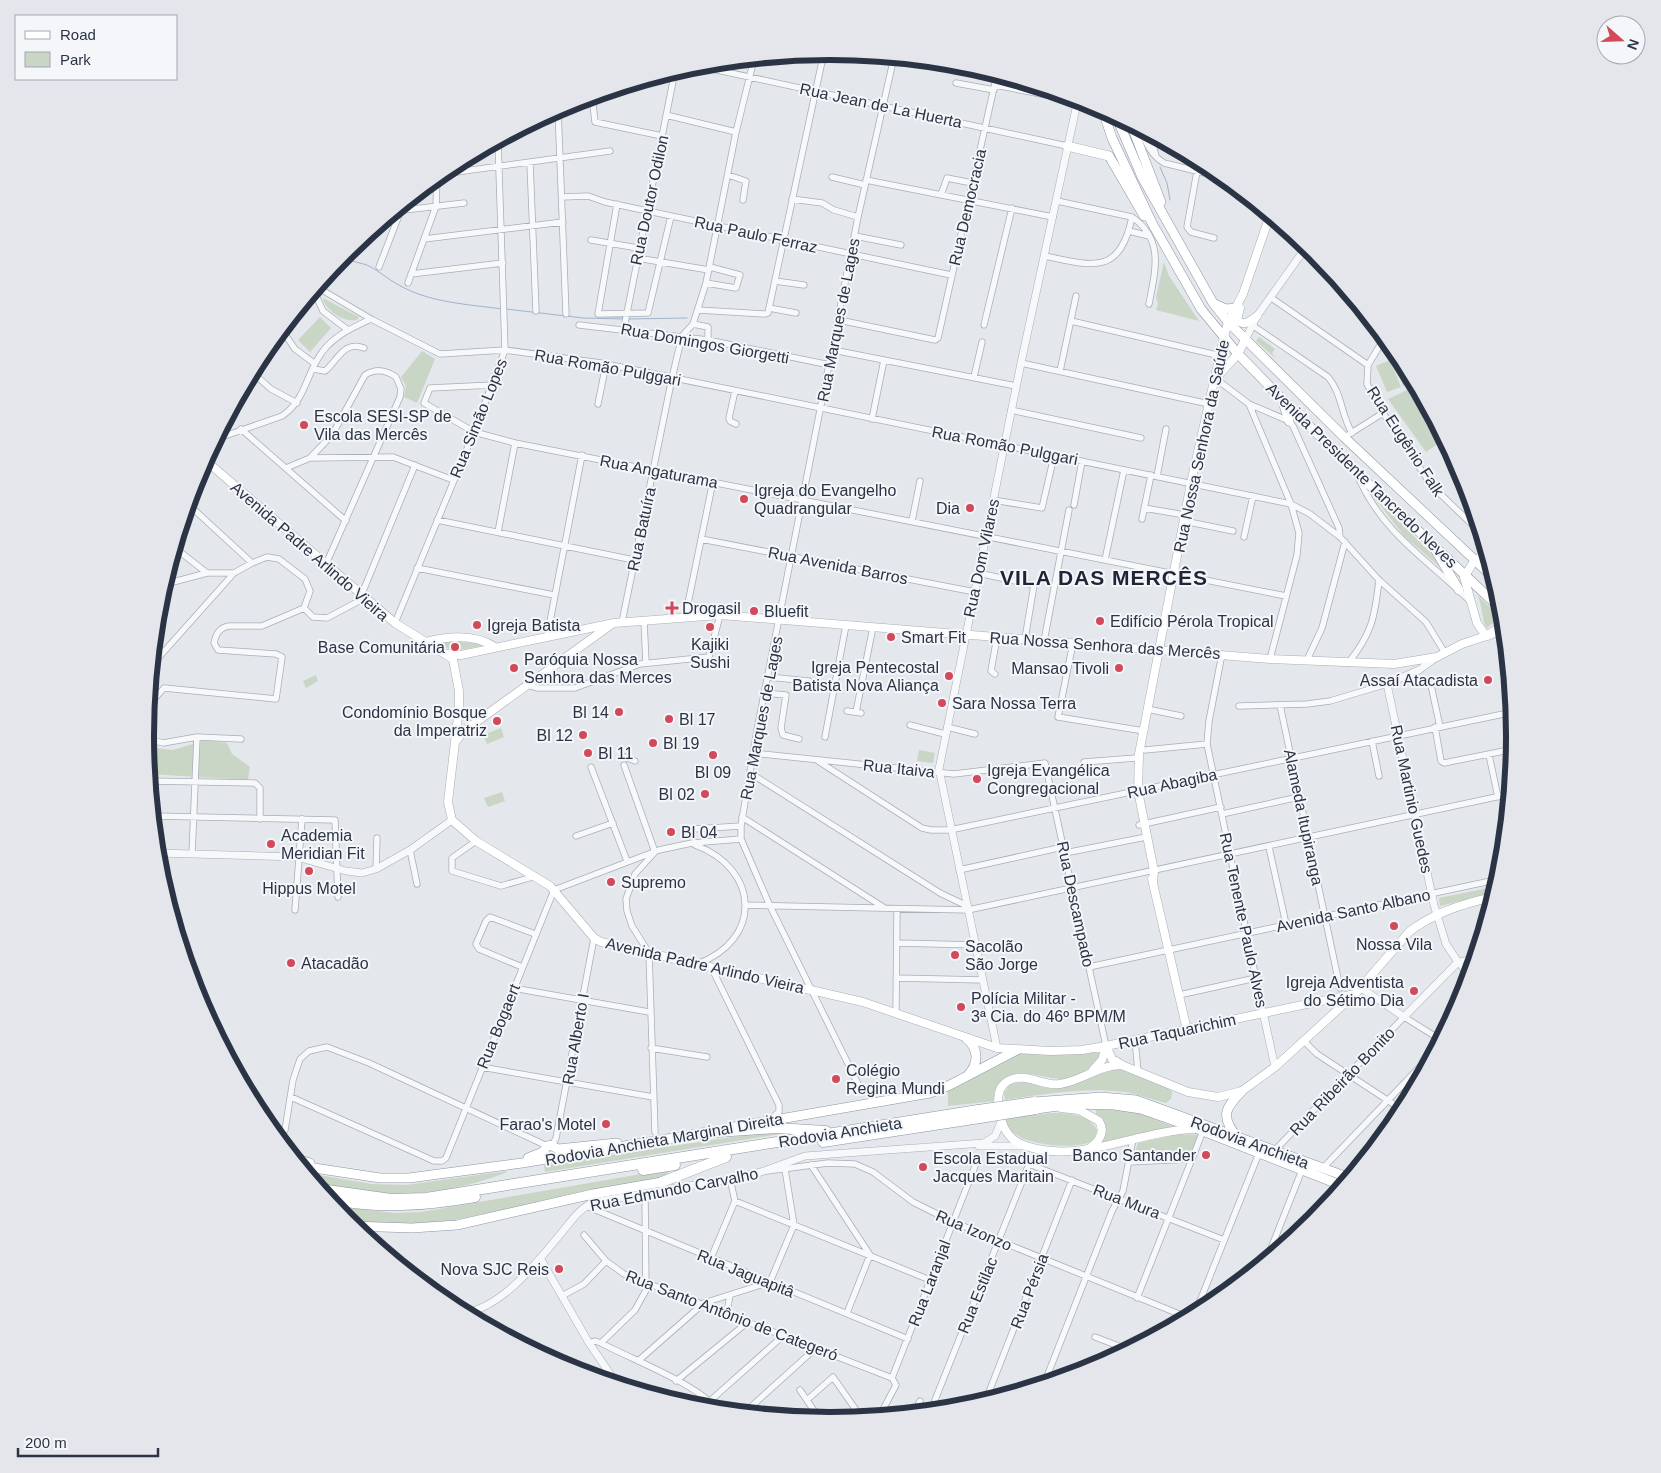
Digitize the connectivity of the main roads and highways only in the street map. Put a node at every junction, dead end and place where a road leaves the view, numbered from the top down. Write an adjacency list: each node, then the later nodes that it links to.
1 (1106, 119): 6 (highway)
2 (1120, 125): 7 (highway)
3 (1134, 132): 7 (highway)
4 (1067, 146): 6 (highway)
5 (1268, 221): 8 (main road, Rua Nossa Senhora da Saúde)
6 (1152, 223): 13 (highway, Avenida Presidente Tancredo Neves)
7 (1168, 224): 9 (highway, Avenida Presidente Tancredo Neves)
8 (1243, 294): 10 (main road, Rua Nossa Senhora da Saúde); 11 (main road)
9 (1213, 303): 10 (highway); 12 (highway, Avenida Presidente Tancredo Neves)
10 (1236, 308): 12 (main road, Rua Nossa Senhora da Saúde)
11 (1257, 316)
12 (1228, 322): 13 (main road, Rua Nossa Senhora da Saúde); 14 (highway, Avenida Presidente Tancredo Neves)
13 (1224, 337): 15 (highway, Avenida Presidente Tancredo Neves); 16 (main road, Rua Nossa Senhora da Saúde)
14 (1245, 340): 15 (main road); 22 (highway, Avenida Presidente Tancredo Neves)
15 (1238, 354): 16 (main road); 17 (highway, Avenida Presidente Tancredo Neves)
16 (1216, 379): 37 (main road, Rua Nossa Senhora da Saúde)
17 (1282, 399): 18 (highway); 20 (highway, Avenida Presidente Tancredo Neves)
18 (1291, 423)
19 (211, 465): 34 (main road, Avenida Padre Arlindo Vieira)
20 (1430, 543): 24 (highway, Avenida Presidente Tancredo Neves); 25 (highway)
21 (1483, 556): 22 (main road)
22 (1475, 560): 23 (highway, Avenida Presidente Tancredo Neves); 24 (main road)
23 (1486, 571)
24 (1465, 574): 26 (highway, Avenida Presidente Tancredo Neves); 28 (main road)
25 (1459, 590)
26 (1493, 601)
27 (618, 623): 29 (main road, Rua Nossa Senhora das Mercês); 33 (main road); 37 (main road, Rua Nossa Senhora das Mercês)
28 (1477, 623): 32 (main road); 35 (main road)
29 (589, 628): 33 (main road); 36 (main road, Rua Nossa Senhora das Mercês)
30 (1498, 629): 32 (main road, Rua Nossa Senhora das Mercês)
31 (1498, 631): 32 (highway)
32 (1486, 636): 35 (main road, Rua Nossa Senhora das Mercês)
33 (592, 639): 42 (main road)
34 (425, 642): 36 (main road); 38 (main road, Avenida Padre Arlindo Vieira)
35 (1462, 644): 37 (main road, Rua Nossa Senhora das Mercês)
36 (495, 647): 39 (main road, Rua Nossa Senhora das Mercês)
37 (1159, 649): 41 (main road, Rua Nossa Senhora da Saúde)
38 (447, 654): 39 (main road, Rua Nossa Senhora das Mercês)
39 (458, 658): 40 (main road)
40 (459, 724): 42 (main road); 43 (main road)
41 (1142, 731): 44 (main road, Rua Nossa Senhora da Saúde); 44 (main road, Rua Nossa Senhora da Saúde)
42 (461, 733): 43 (main road)
43 (456, 743): 48 (main road, Avenida Padre Arlindo Vieira)
44 (1136, 791): 47 (main road, Rua Nossa Senhora da Saúde)
45 (1487, 899): 46 (main road)
46 (1358, 991): 47 (main road, Rua Taquarichim); 55 (main road)
47 (1187, 1030): 49 (main road, Rua Taquarichim)
48 (966, 1038): 50 (main road, Avenida Padre Arlindo Vieira); 54 (highway)
49 (1106, 1046): 51 (main road, Rua Taquarichim); 52 (main road); 53 (main road)
50 (997, 1048): 51 (main road, Rua Taquarichim)
51 (1017, 1050): 54 (highway, Rodovia Anchieta Marginal Direita)
52 (1124, 1066): 53 (main road); 55 (main road)
53 (1090, 1072): 64 (main road, Rua Edmundo Carvalho)
54 (966, 1077): 61 (highway, Rodovia Anchieta Marginal Direita)
55 (1242, 1091): 62 (highway)
56 (1035, 1105): 57 (highway, Rodovia Anchieta); 58 (highway, Rodovia Anchieta, bridge); 62 (highway, Rodovia Anchieta)
57 (1050, 1107): 59 (highway, Rodovia Anchieta); 64 (main road)
58 (979, 1114): 60 (highway, Rodovia Anchieta); 65 (highway, Rodovia Anchieta)
59 (1200, 1130): 64 (main road, Rua Edmundo Carvalho); 72 (highway, Rodovia Anchieta)
60 (839, 1132): 61 (highway); 73 (highway, Rodovia Anchieta)
61 (704, 1133): 63 (highway, Rodovia Anchieta Marginal Direita)
62 (1237, 1137): 70 (highway, Rodovia Anchieta)
63 (634, 1145): 67 (highway, Rodovia Anchieta Marginal Direita); 67 (highway)
64 (1091, 1148)
65 (726, 1157): 71 (highway); 74 (highway, Rodovia Anchieta)
66 (305, 1162): 69 (highway)
67 (522, 1163): 69 (highway, Rodovia Anchieta Marginal Direita)
68 (310, 1168): 69 (highway, Rodovia Anchieta Marginal Direita)
69 (338, 1173)
70 (1345, 1176)
71 (662, 1182): 75 (highway)
72 (1338, 1184)
73 (330, 1191)
74 (338, 1200)
75 (364, 1226)

